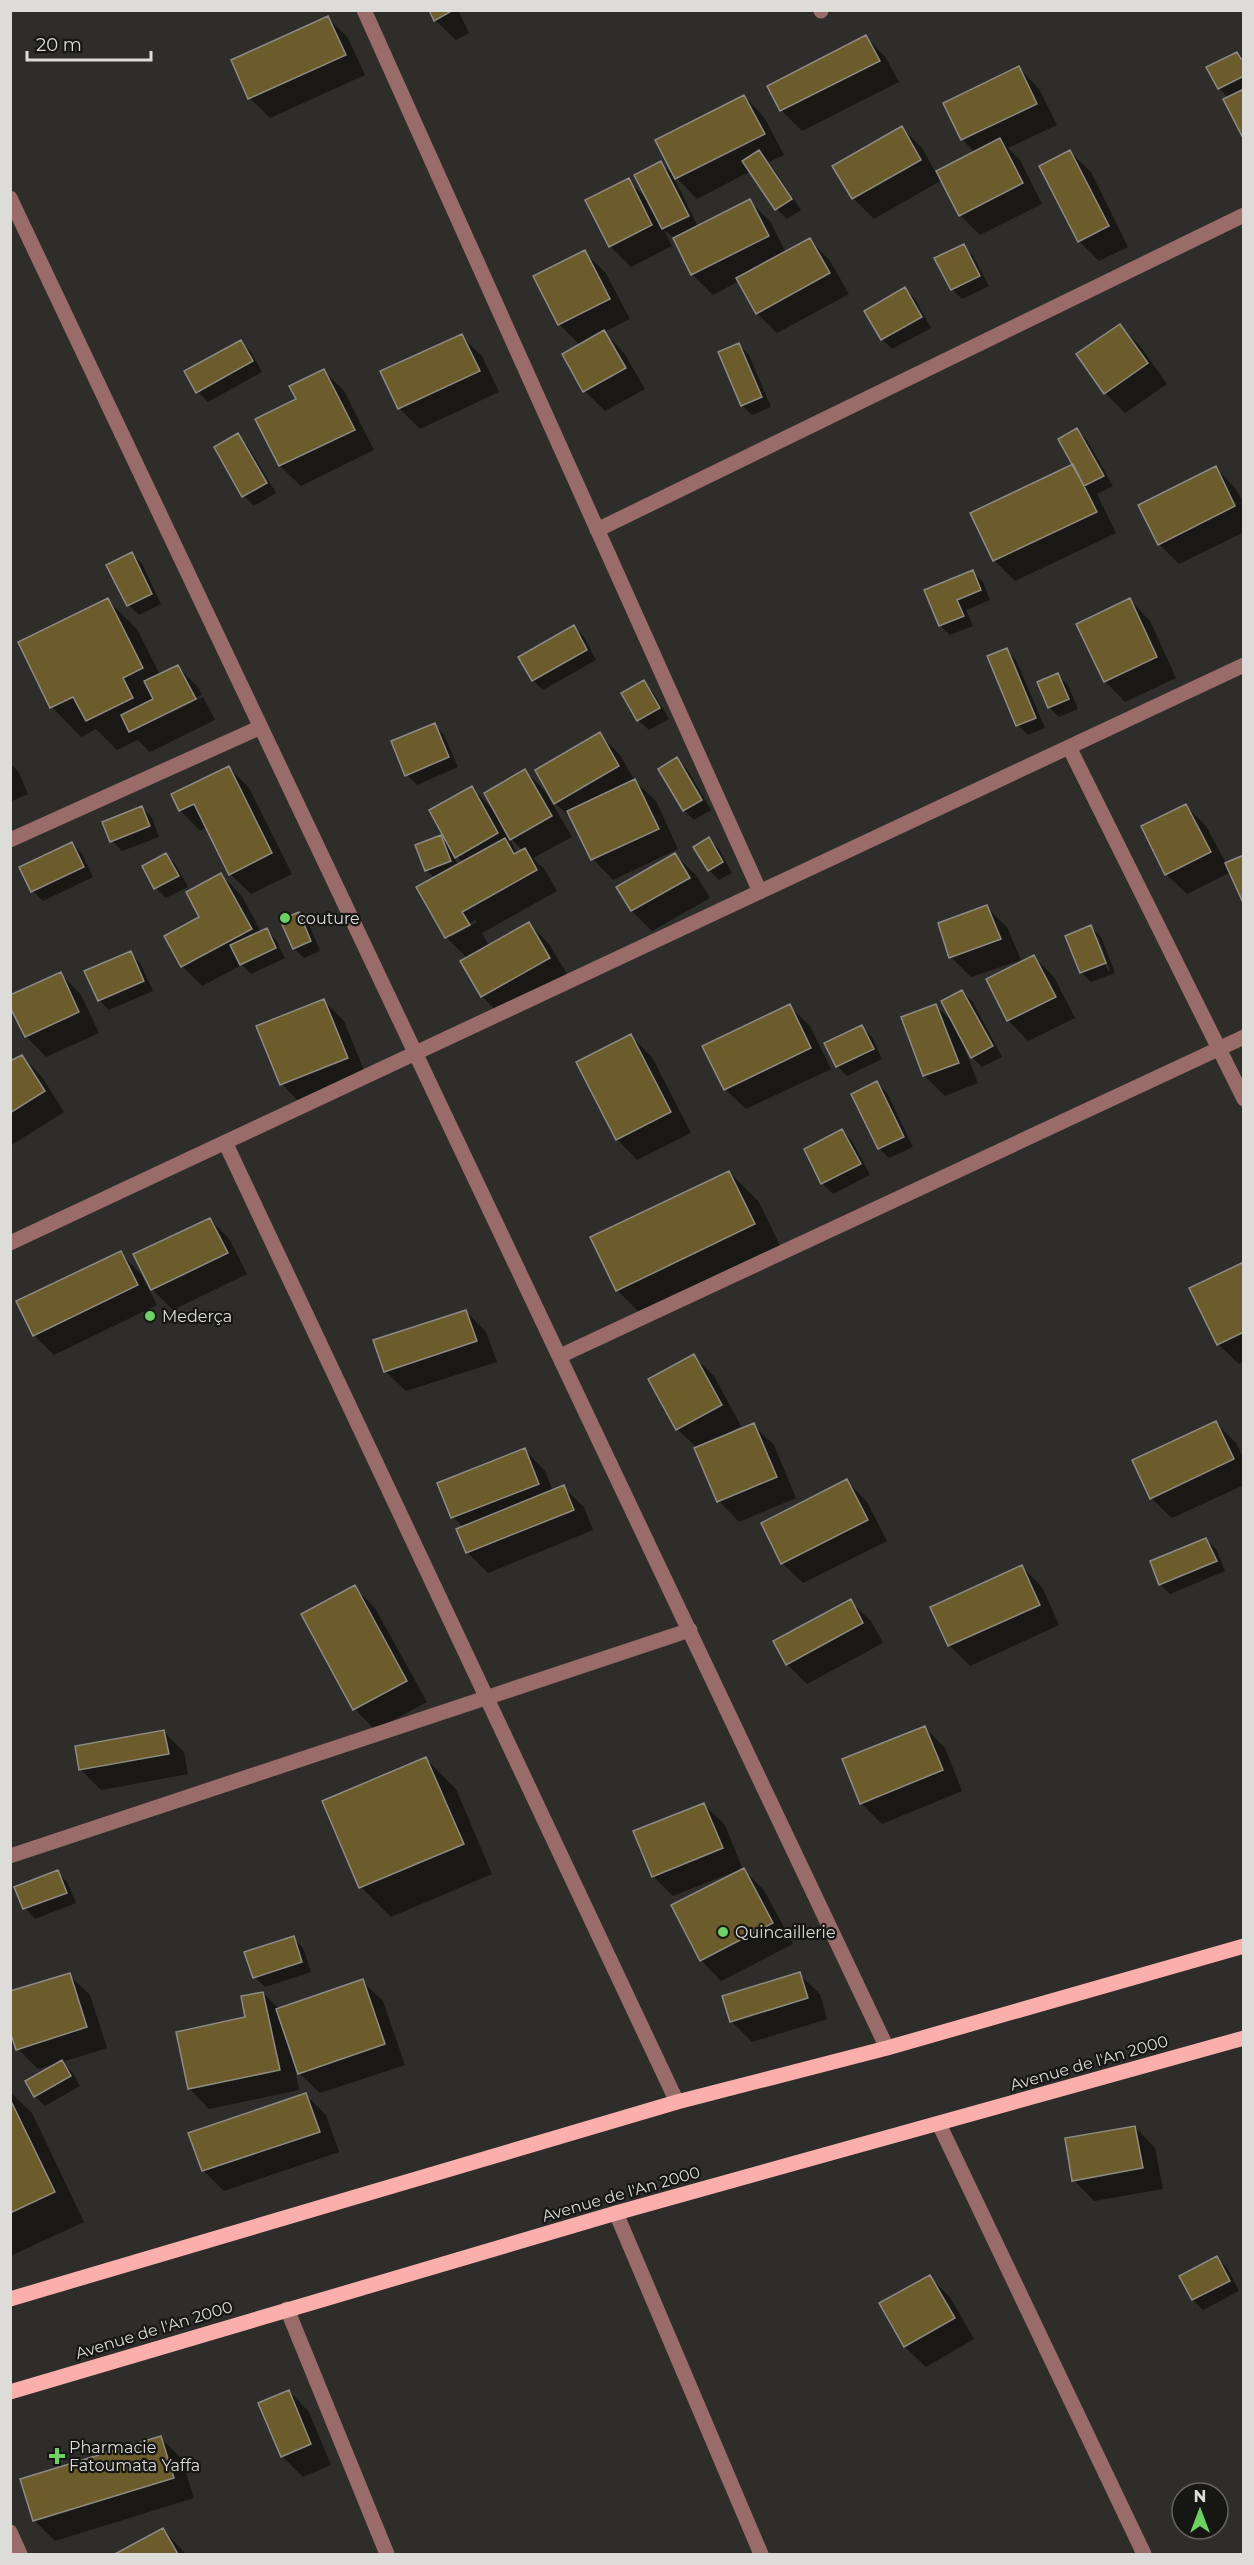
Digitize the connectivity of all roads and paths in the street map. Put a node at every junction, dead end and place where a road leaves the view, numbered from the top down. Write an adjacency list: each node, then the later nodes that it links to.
1 (364, 10): 4 (street)
2 (10, 198): 6 (street)
3 (1244, 215): 4 (street)
4 (597, 530): 9 (street)
5 (1244, 666): 7 (street)
6 (261, 727): 8 (street); 12 (street)
7 (1069, 747): 9 (street); 11 (street)
8 (10, 840)
9 (760, 892): 12 (street)
10 (1244, 1037): 11 (street)
11 (1219, 1049): 13 (street); 16 (street)
12 (416, 1053): 14 (street); 16 (street)
13 (1244, 1099)
14 (225, 1142): 15 (street); 18 (street)
15 (10, 1243)
16 (560, 1356): 17 (street)
17 (690, 1630): 18 (street); 22 (street)
18 (487, 1698): 19 (street); 23 (street)
19 (10, 1856)
20 (1244, 1946): 22 (main road)
21 (1244, 2038): 24 (main road, Avenue de l'An 2000)
22 (887, 2048): 23 (main road)
23 (677, 2102): 26 (main road)
24 (939, 2124): 25 (main road, Avenue de l'An 2000); 33 (street)
25 (616, 2213): 27 (main road, Avenue de l'An 2000); 32 (street)
26 (10, 2299)
27 (287, 2309): 28 (main road, Avenue de l'An 2000); 31 (street)
28 (10, 2392)
29 (10, 2532): 30 (street)
30 (20, 2554)
31 (387, 2554)
32 (761, 2554)
33 (1144, 2554)

